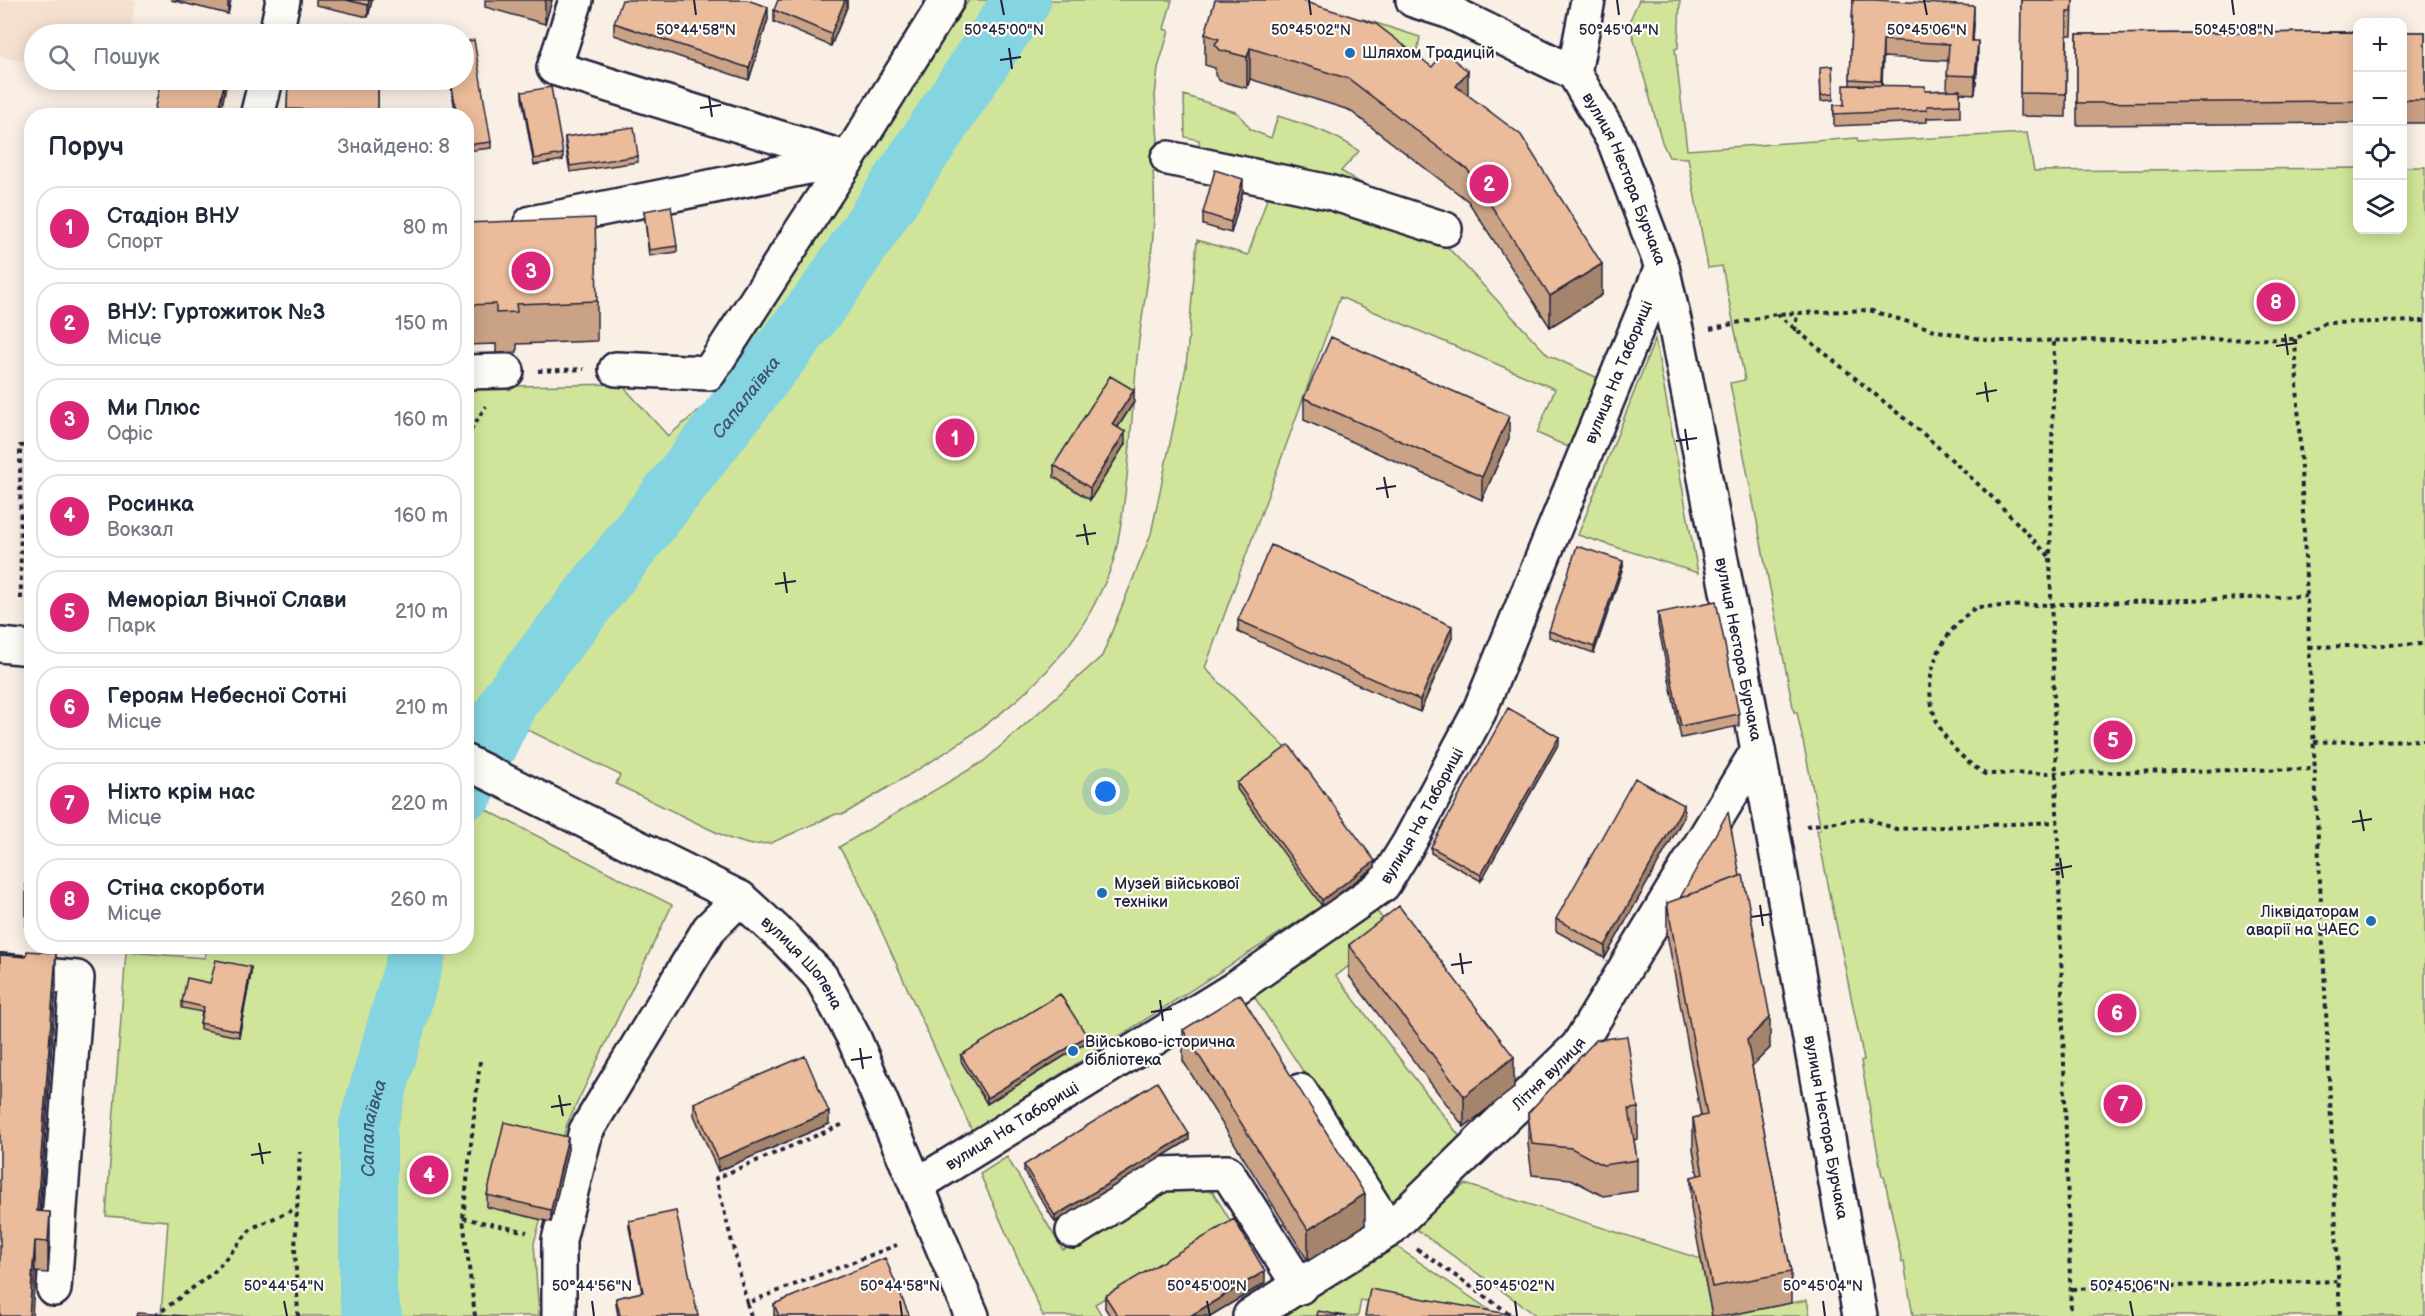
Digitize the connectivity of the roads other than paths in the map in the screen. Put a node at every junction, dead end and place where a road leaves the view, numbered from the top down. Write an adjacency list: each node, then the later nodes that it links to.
1 (284, 0): 6 (street)
2 (576, 0): 11 (street)
3 (947, 0): 11 (street)
4 (1413, 0): 7 (street)
5 (1588, 0): 7 (street, вулиця Нестора Бурчака)
6 (278, 24)
7 (1574, 73): 14 (street, вулиця Нестора Бурчака)
8 (264, 90): 9 (street)
9 (259, 108)
10 (1167, 158): 13 (street)
11 (848, 159): 12 (street); 15 (street)
12 (531, 224)
13 (1445, 229)
14 (1662, 267): 20 (street, вулиця Нестора Бурчака); 22 (street, вулиця На Таборищі)
15 (616, 369)
16 (507, 371): 17 (street)
17 (474, 372)
18 (0, 645): 19 (street)
19 (24, 647)
20 (1758, 750): 28 (street, Літня вулиця); 35 (street, вулиця Нестора Бурчака)
21 (474, 766): 23 (street, вулиця Шопена)
22 (1383, 885): 24 (street); 27 (street, вулиця На Таборищі)
23 (740, 898): 27 (street, вулиця Шопена); 32 (street)
24 (1403, 912)
25 (0, 971): 31 (street)
26 (1286, 1069): 28 (street)
27 (917, 1185): 33 (street, вулиця Шопена)
28 (1389, 1230): 30 (street, Літня вулиця)
29 (1073, 1231): 30 (street)
30 (1300, 1287): 34 (street, Літня вулиця)
31 (54, 1289)
32 (559, 1316)
33 (972, 1316)
34 (1250, 1316)
35 (1860, 1316)

